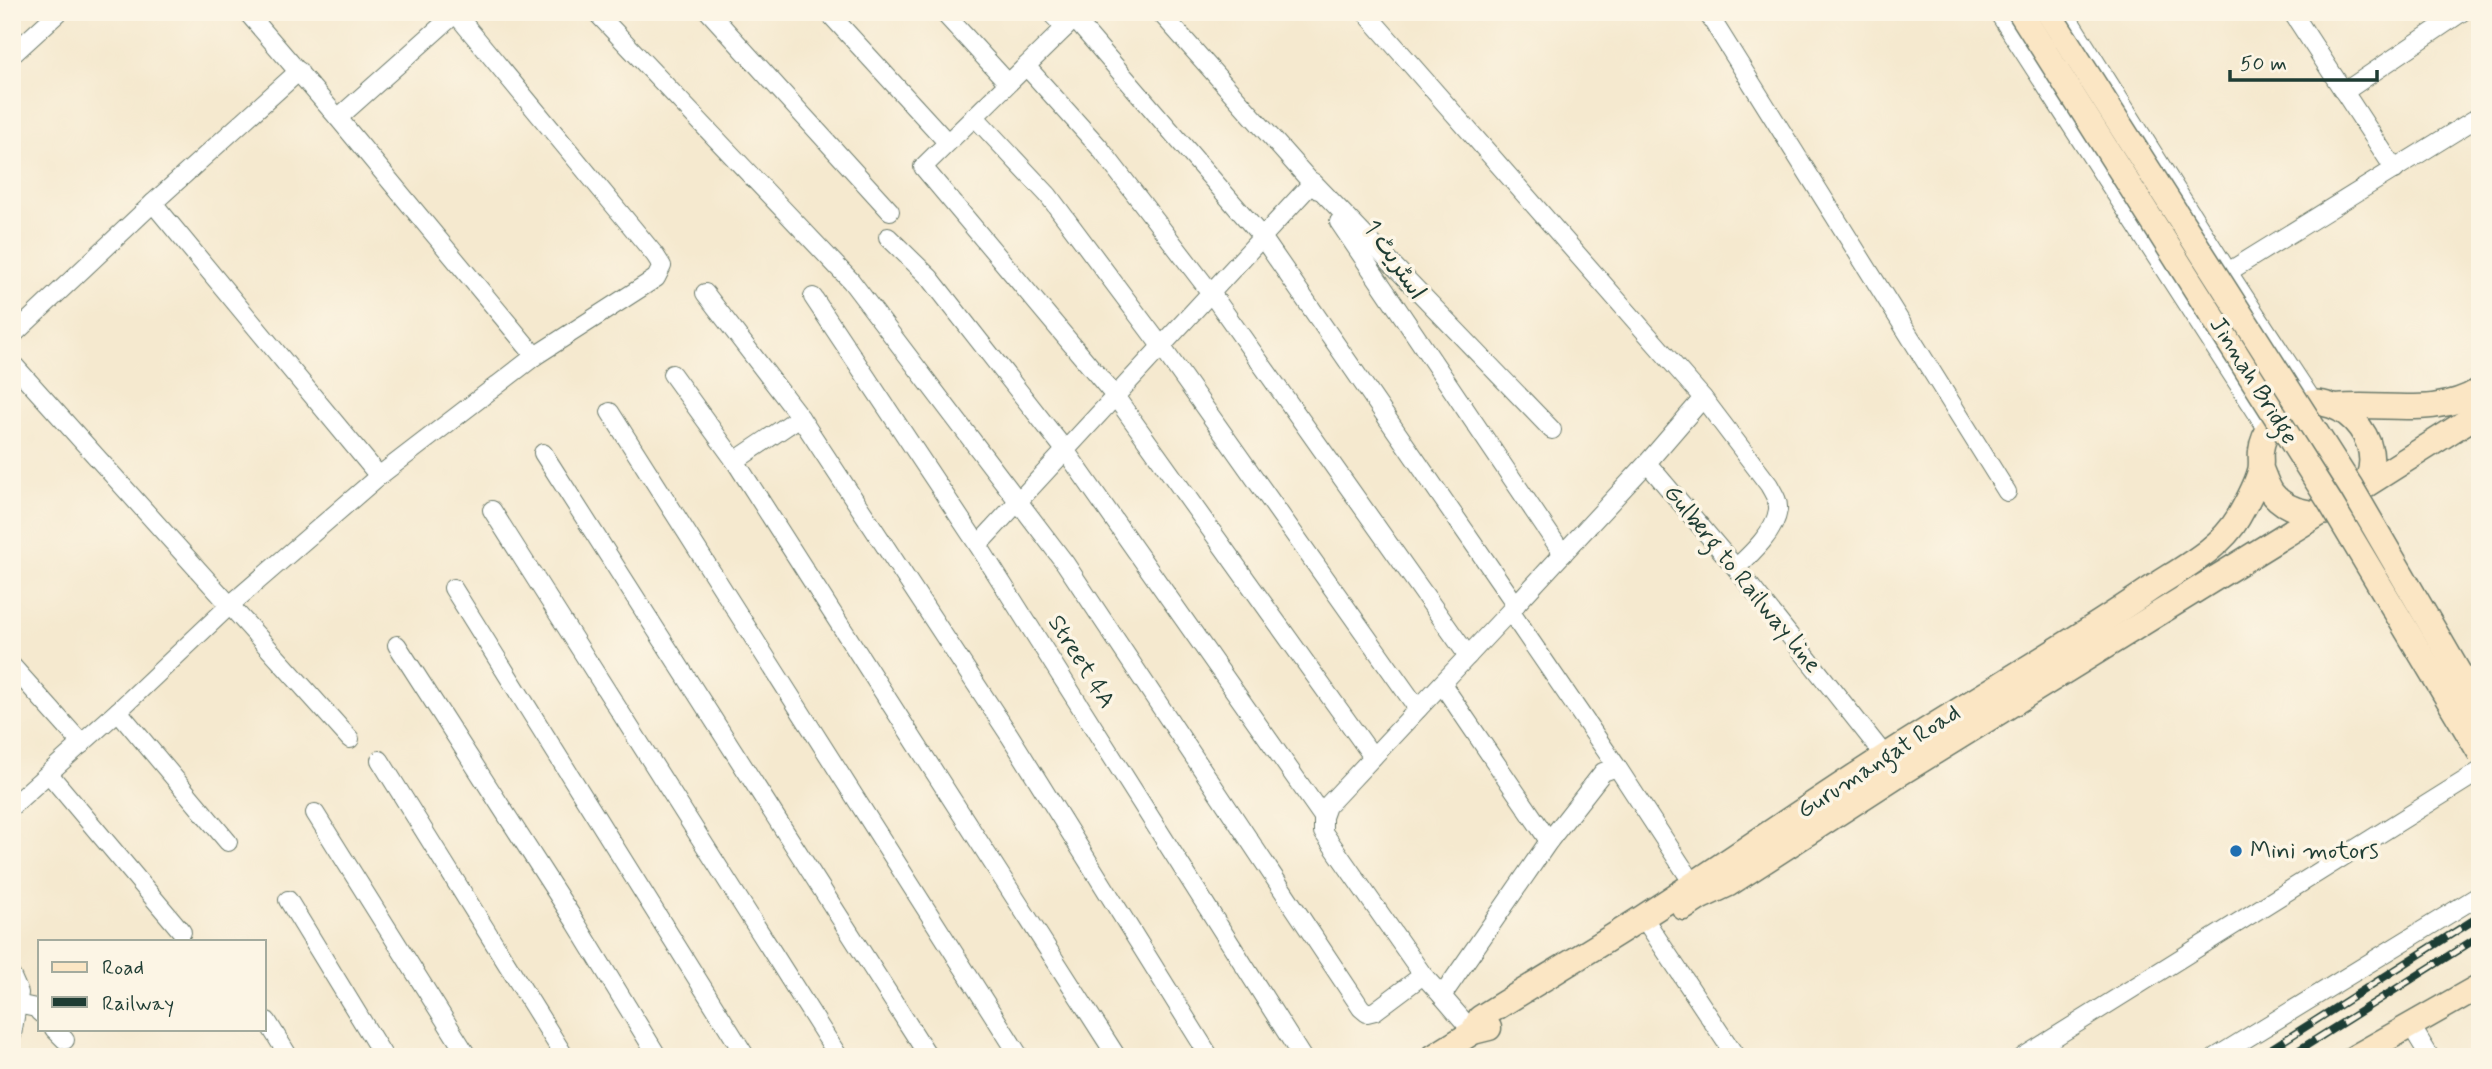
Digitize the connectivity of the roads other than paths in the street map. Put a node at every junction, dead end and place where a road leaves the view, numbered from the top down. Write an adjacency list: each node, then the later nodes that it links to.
1 (60, 12): 19 (street)
2 (247, 12): 21 (street)
3 (596, 12): 60 (street)
4 (709, 12): 31 (street)
5 (828, 12): 27 (street)
6 (943, 12): 22 (street)
7 (1050, 12): 18 (street)
8 (1160, 12): 29 (street, اسٹریٹ 1)
9 (1707, 12): 59 (street)
10 (1998, 12): 51 (street)
11 (2020, 12): 79 (main road, Jinnah Bridge, bridge)
12 (2048, 12): 75 (main road, Jinnah Bridge, bridge)
13 (2064, 12): 34 (street)
14 (2292, 12): 23 (street)
15 (2462, 12): 23 (street)
16 (456, 13): 26 (street); 40 (street)
17 (1376, 16): 45 (street)
18 (1065, 28): 20 (street); 33 (street)
19 (12, 55)
20 (1026, 65): 22 (street); 36 (street)
21 (299, 71): 26 (street); 30 (street)
22 (1008, 83): 24 (street)
23 (2344, 92): 28 (street)
24 (974, 116): 27 (street); 39 (street)
25 (2480, 116): 28 (street)
26 (338, 118): 40 (street)
27 (947, 142): 44 (street)
28 (2395, 170): 34 (street)
29 (1313, 182): 33 (street); 50 (street); 64 (street, اسٹریٹ 1)
30 (153, 202): 38 (street); 57 (street)
31 (890, 211)
32 (888, 237): 52 (street)
33 (1262, 237): 36 (street); 68 (street)
34 (2228, 272): 46 (street)
35 (705, 293): 49 (street)
36 (1211, 293): 39 (street); 70 (street)
37 (813, 297): 63 (street, Street 4A)
38 (12, 336)
39 (1161, 346): 44 (street); 74 (street)
40 (535, 356): 57 (street)
41 (12, 363): 67 (street)
42 (672, 374): 54 (street)
43 (2480, 390): 46 (main road)
44 (1115, 396): 52 (street); 80 (street)
45 (1703, 398): 55 (street, Gulberg to Railway line); 65 (street)
46 (2325, 405): 51 (main road); 58 (main road)
47 (610, 412): 114 (street)
48 (2480, 413): 58 (main road)
49 (800, 417): 54 (street); 116 (street)
50 (1552, 430)
51 (2268, 430): 56 (main road)
52 (1065, 450): 60 (street); 88 (street)
53 (543, 453): 113 (street)
54 (735, 461): 115 (street)
55 (1647, 463): 64 (street); 65 (street, Gulberg to Railway line)
56 (2261, 469): 62 (main road); 83 (main road, Gurumangat Road)
57 (379, 476): 67 (street)
58 (2362, 489): 62 (main road); 73 (street)
59 (2007, 492)
60 (1017, 502): 63 (street); 96 (street)
61 (492, 510): 112 (street)
62 (2322, 513): 83 (main road); 84 (street)
63 (978, 545): 117 (street, Street 4A)
64 (1563, 554): 68 (street)
65 (1736, 568): 83 (street, Gulberg to Railway line)
66 (453, 588): 111 (street)
67 (230, 604): 76 (street); 77 (street)
68 (1513, 608): 70 (street); 82 (street)
69 (397, 645): 110 (street)
70 (1468, 656): 72 (street)
71 (12, 666): 78 (street)
72 (1441, 684): 74 (street); 89 (street)
73 (2480, 692)
74 (1418, 709): 80 (street)
75 (2480, 709)
76 (118, 712): 78 (street); 90 (street)
77 (350, 739)
78 (82, 744): 85 (street)
79 (2480, 753)
80 (1373, 757): 88 (street)
81 (380, 760): 109 (street)
82 (1617, 766): 89 (street); 91 (street)
83 (1890, 766): 91 (main road)
84 (2480, 771): 120 (street)
85 (49, 774): 86 (street); 95 (street)
86 (12, 806)
87 (315, 813): 108 (street)
88 (1323, 817): 96 (street)
89 (1549, 841): 99 (street)
90 (228, 842)
91 (1698, 890): 94 (main road)
92 (2480, 895): 121 (street)
93 (288, 900): 107 (street)
94 (1648, 923): 104 (main road); 119 (street)
95 (182, 932)
96 (1423, 975): 99 (street)
97 (12, 977): 100 (street)
98 (2480, 986): 103 (main road)
99 (1442, 996): 104 (street)
100 (15, 1003): 101 (street); 105 (street)
101 (38, 1010)
102 (267, 1021): 106 (street)
103 (2410, 1024): 122 (main road); 123 (street)
104 (1473, 1032): 118 (main road)
105 (12, 1035)
106 (289, 1057)
107 (384, 1057)
108 (468, 1057)
109 (565, 1057)
110 (658, 1057)
111 (746, 1057)
112 (839, 1057)
113 (929, 1057)
114 (1020, 1057)
115 (1117, 1057)
116 (1210, 1057)
117 (1302, 1057)
118 (1433, 1057)
119 (1736, 1057)
120 (2023, 1057)
121 (2216, 1057)
122 (2355, 1057)
123 (2430, 1057)

